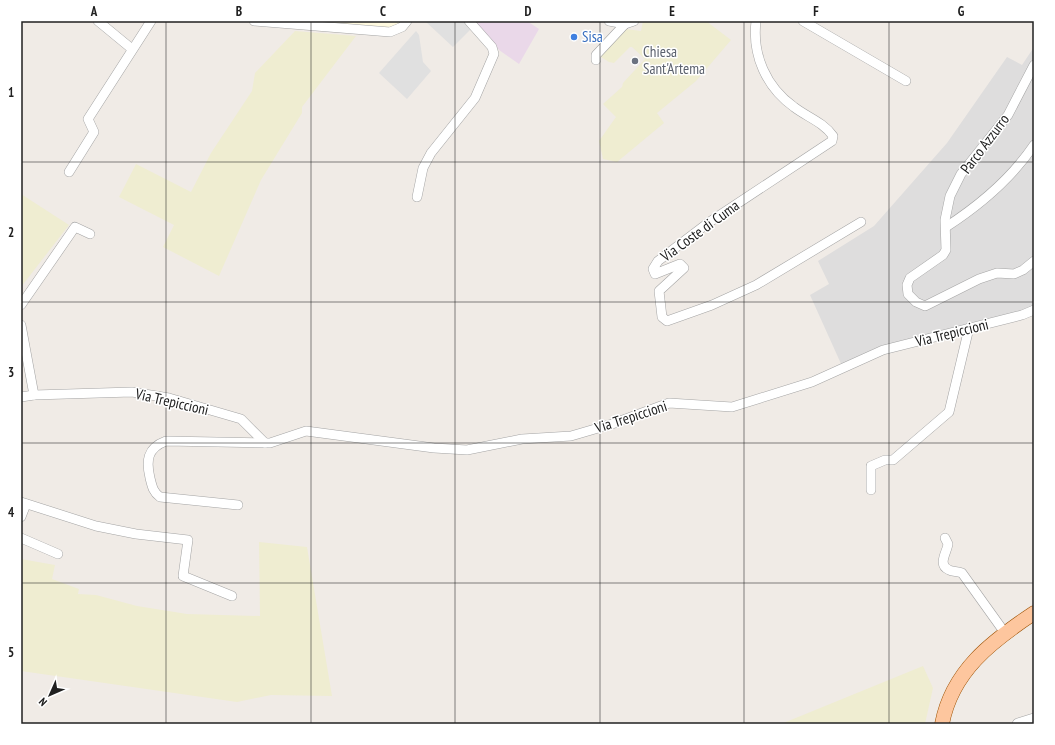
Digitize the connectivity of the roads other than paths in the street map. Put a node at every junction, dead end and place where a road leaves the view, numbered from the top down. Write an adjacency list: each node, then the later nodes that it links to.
1 (98, 21): 10 (street)
2 (151, 21): 10 (street)
3 (254, 21): 4 (street)
4 (407, 21)
5 (469, 21): 16 (street)
6 (609, 21): 9 (street)
7 (756, 21): 17 (street, Via Coste di Cuma)
8 (803, 21): 13 (street)
9 (629, 23): 11 (street)
10 (132, 49): 15 (street)
11 (596, 60)
12 (1034, 65): 18 (street, Parco Azzurro)
13 (906, 81)
14 (1034, 145): 18 (street)
15 (69, 172)
16 (416, 197)
17 (861, 222)
18 (946, 227): 20 (street, Parco Azzurro)
19 (90, 234): 21 (street)
20 (1034, 261)
21 (21, 305)
22 (1034, 310): 24 (street, Via Trepiccioni)
23 (21, 325): 25 (street)
24 (969, 328): 27 (street, Via Trepiccioni); 28 (street)
25 (34, 395): 26 (street, Via Trepiccioni); 27 (street, Via Trepiccioni)
26 (21, 397)
27 (265, 443): 30 (street, Via Trepiccioni)
28 (871, 490)
29 (23, 503): 31 (street); 35 (street)
30 (238, 504)
31 (21, 516)
32 (21, 538): 34 (street)
33 (945, 538): 37 (street)
34 (58, 554)
35 (232, 596)
36 (1034, 613): 37 (main road)
37 (1005, 633): 39 (main road)
38 (1034, 719): 40 (street)
39 (942, 724)
40 (1018, 724)

